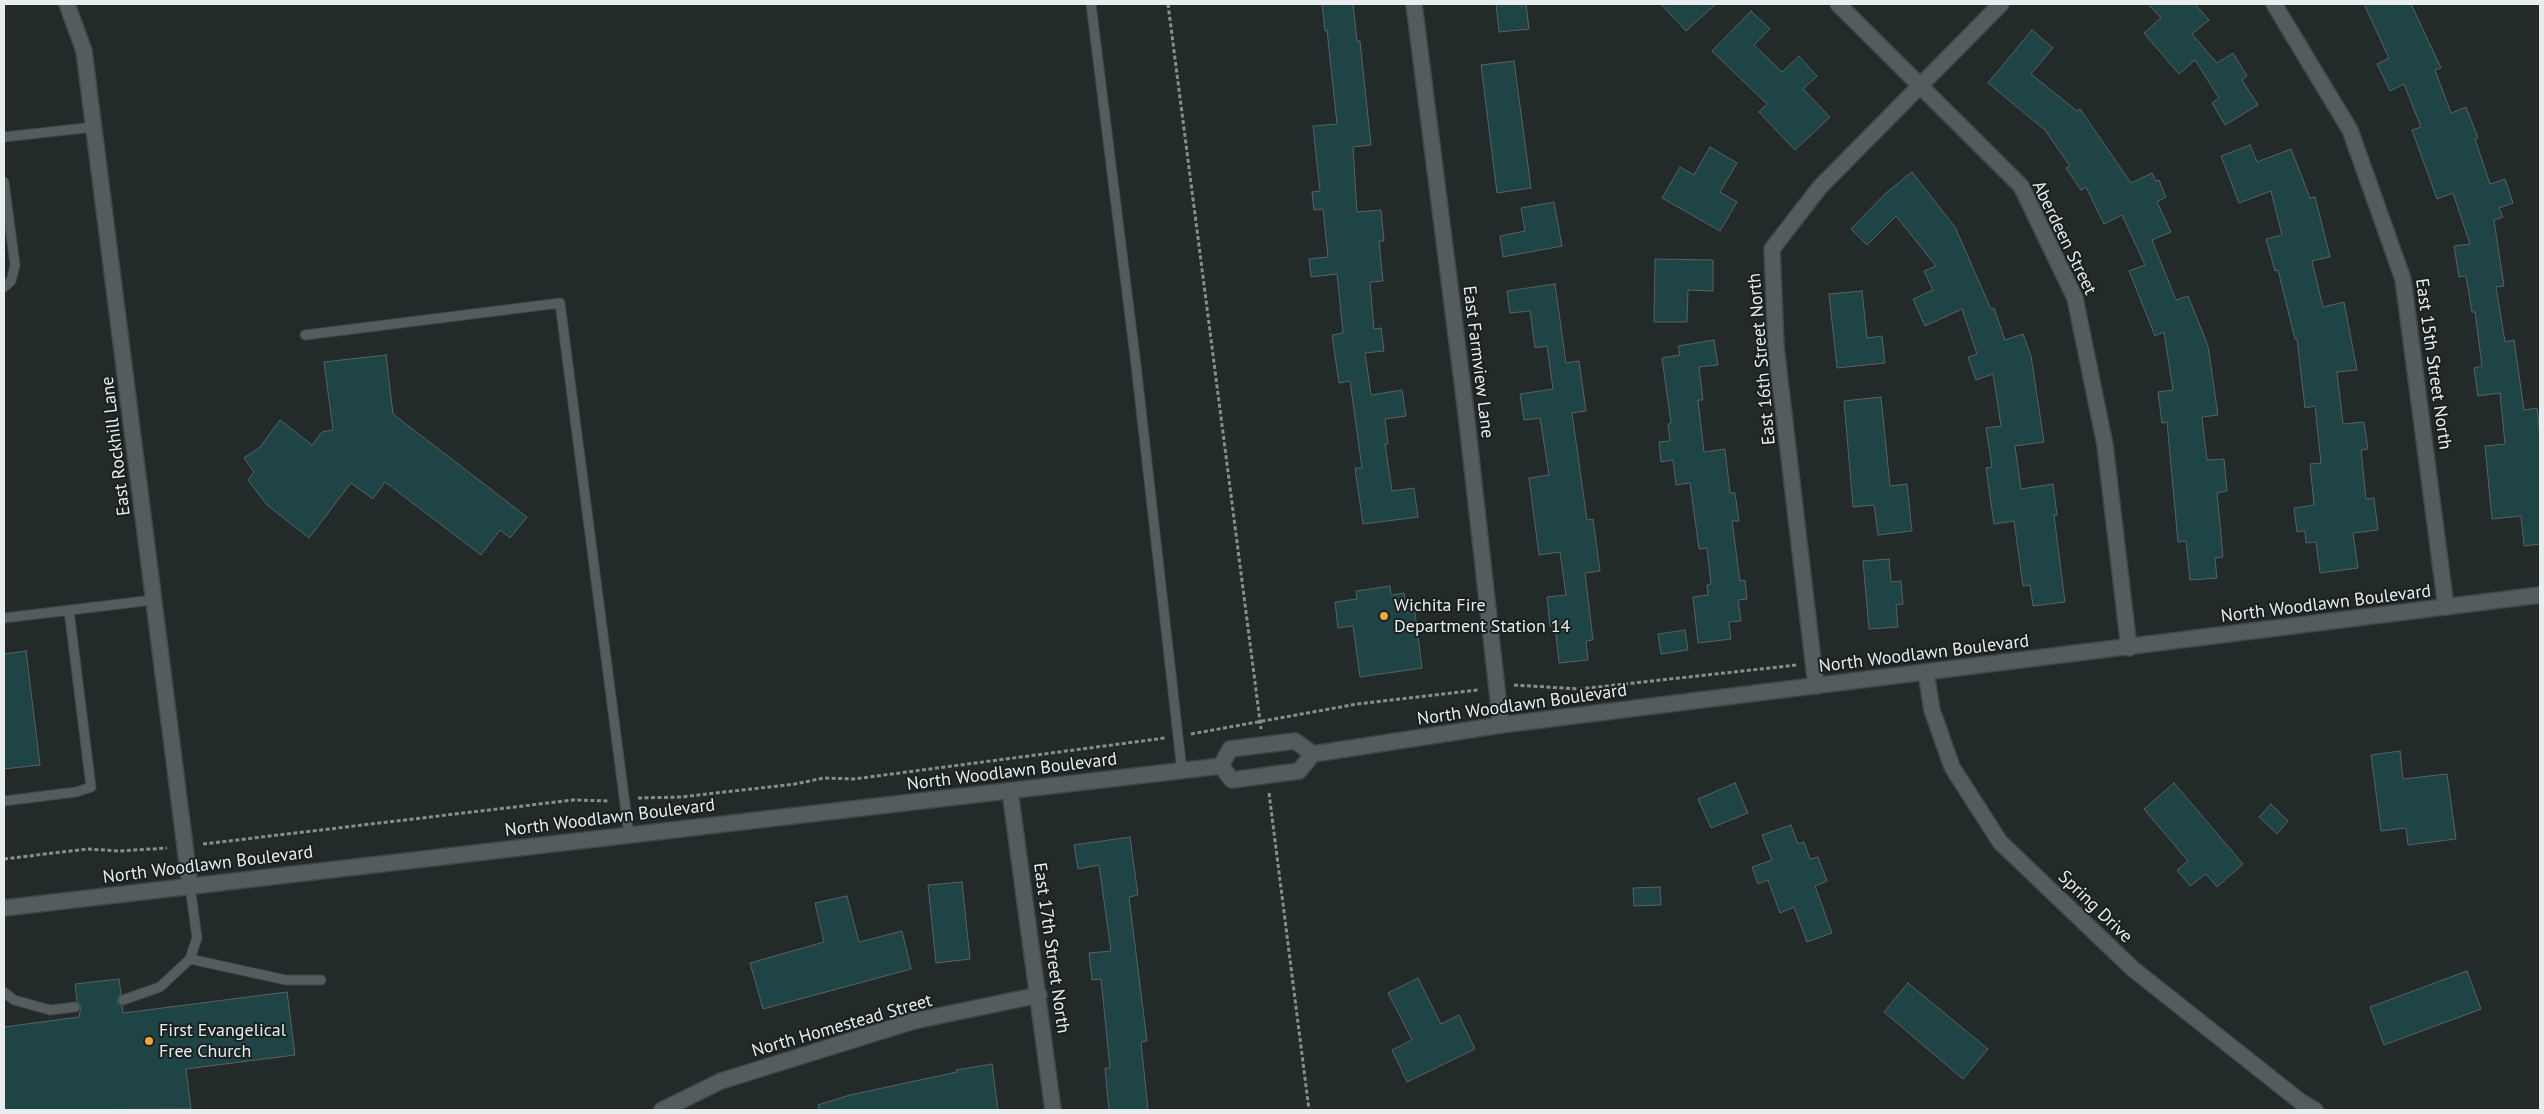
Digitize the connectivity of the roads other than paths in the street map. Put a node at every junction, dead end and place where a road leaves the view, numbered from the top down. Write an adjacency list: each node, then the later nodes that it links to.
1 (68, 4): 8 (street, East Rockhill Lane)
2 (1091, 4): 24 (lane)
3 (1414, 4): 21 (street, East Farmview Lane)
4 (1838, 4): 7 (street, Aberdeen Street)
5 (2001, 4): 7 (street, East 16th Street North)
6 (2274, 4): 15 (street, East 15th Street North)
7 (1922, 85): 18 (street, Aberdeen Street); 20 (street, East 16th Street North)
8 (94, 127): 9 (lane); 14 (street, East Rockhill Lane)
9 (4, 136)
10 (4, 182): 11 (lane)
11 (4, 287)
12 (305, 335): 27 (lane)
13 (2540, 595): 15 (street, North Woodlawn Boulevard)
14 (153, 600): 16 (lane); 28 (street, East Rockhill Lane)
15 (2446, 607): 18 (street, North Woodlawn Boulevard)
16 (69, 610): 17 (lane); 26 (lane)
17 (4, 618)
18 (2128, 648): 19 (street, North Woodlawn Boulevard)
19 (1926, 673): 20 (street, North Woodlawn Boulevard); 38 (street, Spring Drive)
20 (1816, 686): 21 (street, North Woodlawn Boulevard)
21 (1501, 725): 22 (street, North Woodlawn Boulevard)
22 (1313, 754): 23 (street); 23 (street)
23 (1221, 766): 24 (street, North Woodlawn Boulevard)
24 (1182, 771): 25 (street, North Woodlawn Boulevard)
25 (1010, 791): 27 (street, North Woodlawn Boulevard); 33 (street, East 17th Street North)
26 (4, 801)
27 (629, 835): 28 (street, North Woodlawn Boulevard)
28 (190, 886): 29 (street, North Woodlawn Boulevard); 30 (lane)
29 (4, 908)
30 (190, 959): 31 (lane); 34 (lane)
31 (321, 980)
32 (4, 992): 35 (lane)
33 (1039, 995): 36 (street, North Homestead Street); 37 (street, East 17th Street North)
34 (123, 1000)
35 (74, 1007)
36 (662, 1110)
37 (1053, 1110)
38 (2315, 1110)

